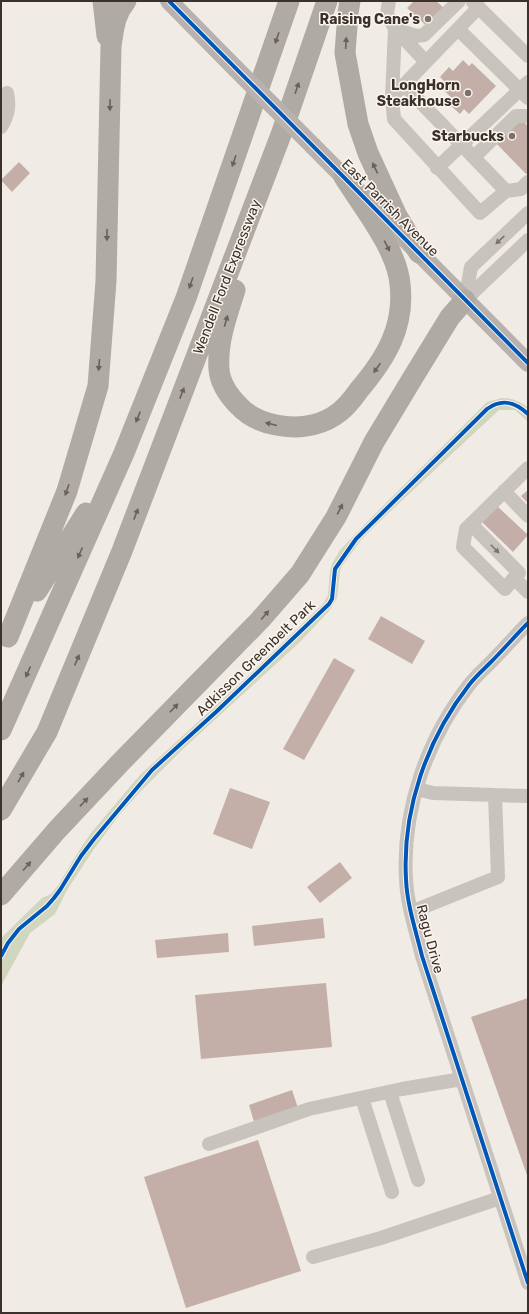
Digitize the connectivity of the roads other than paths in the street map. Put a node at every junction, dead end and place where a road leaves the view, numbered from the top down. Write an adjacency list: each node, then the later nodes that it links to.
1 (102, 1): 14 (highway)
2 (126, 1): 14 (highway)
3 (169, 1): 25 (main road, East Parrish Avenue, bridge)
4 (289, 1): 33 (highway, one-way to 33)
5 (327, 1): 21 (highway, Wendell Ford Expressway, one-way to 5)
6 (350, 1): 30 (highway, one-way to 6)
7 (389, 1): 10 (street)
8 (459, 1): 10 (street)
9 (475, 4): 11 (street); 12 (street)
10 (395, 29): 13 (street); 18 (street)
11 (458, 29): 13 (street); 16 (street)
12 (528, 56)
13 (426, 62): 15 (street)
14 (111, 66): 41 (highway, one-way to 41)
15 (404, 85): 18 (street); 22 (street)
16 (525, 90): 22 (street)
17 (7, 93): 20 (street)
18 (392, 97): 24 (street)
19 (528, 116): 23 (street)
20 (1, 127)
21 (282, 132): 25 (highway, one-way to 21); 46 (highway, Wendell Ford Expressway, one-way to 21)
22 (462, 145): 23 (street); 24 (street)
23 (474, 157): 27 (street)
24 (437, 168): 27 (street)
25 (344, 177): 30 (main road, East Parrish Avenue)
26 (528, 182): 27 (street)
27 (506, 191)
28 (528, 214): 31 (street, one-way to 31)
29 (528, 240): 31 (street)
30 (419, 253): 31 (main road, East Parrish Avenue)
31 (466, 300): 32 (main road, East Parrish Avenue); 47 (highway, one-way to 31)
32 (528, 363)
33 (124, 453): 41 (highway); 42 (highway, one-way to 42)
34 (528, 468): 35 (street)
35 (504, 491): 36 (street); 37 (street)
36 (527, 513)
37 (471, 524): 38 (street, one-way to 38); 38 (street)
38 (521, 572): 39 (street)
39 (528, 592)
40 (528, 623): 43 (street, Ragu Drive)
41 (4, 643)
42 (1, 730)
43 (417, 789): 44 (street); 48 (street, Ragu Drive)
44 (495, 796): 45 (street); 48 (street)
45 (528, 796)
46 (1, 810)
47 (1, 895)
48 (411, 912): 49 (street, Ragu Drive)
49 (462, 1079): 50 (street); 55 (street, Ragu Drive)
50 (390, 1092): 51 (street); 53 (street)
51 (362, 1098): 52 (street); 54 (street)
52 (209, 1144)
53 (418, 1180)
54 (392, 1192)
55 (500, 1198): 56 (street); 57 (street, Ragu Drive)
56 (313, 1257)
57 (528, 1283)

